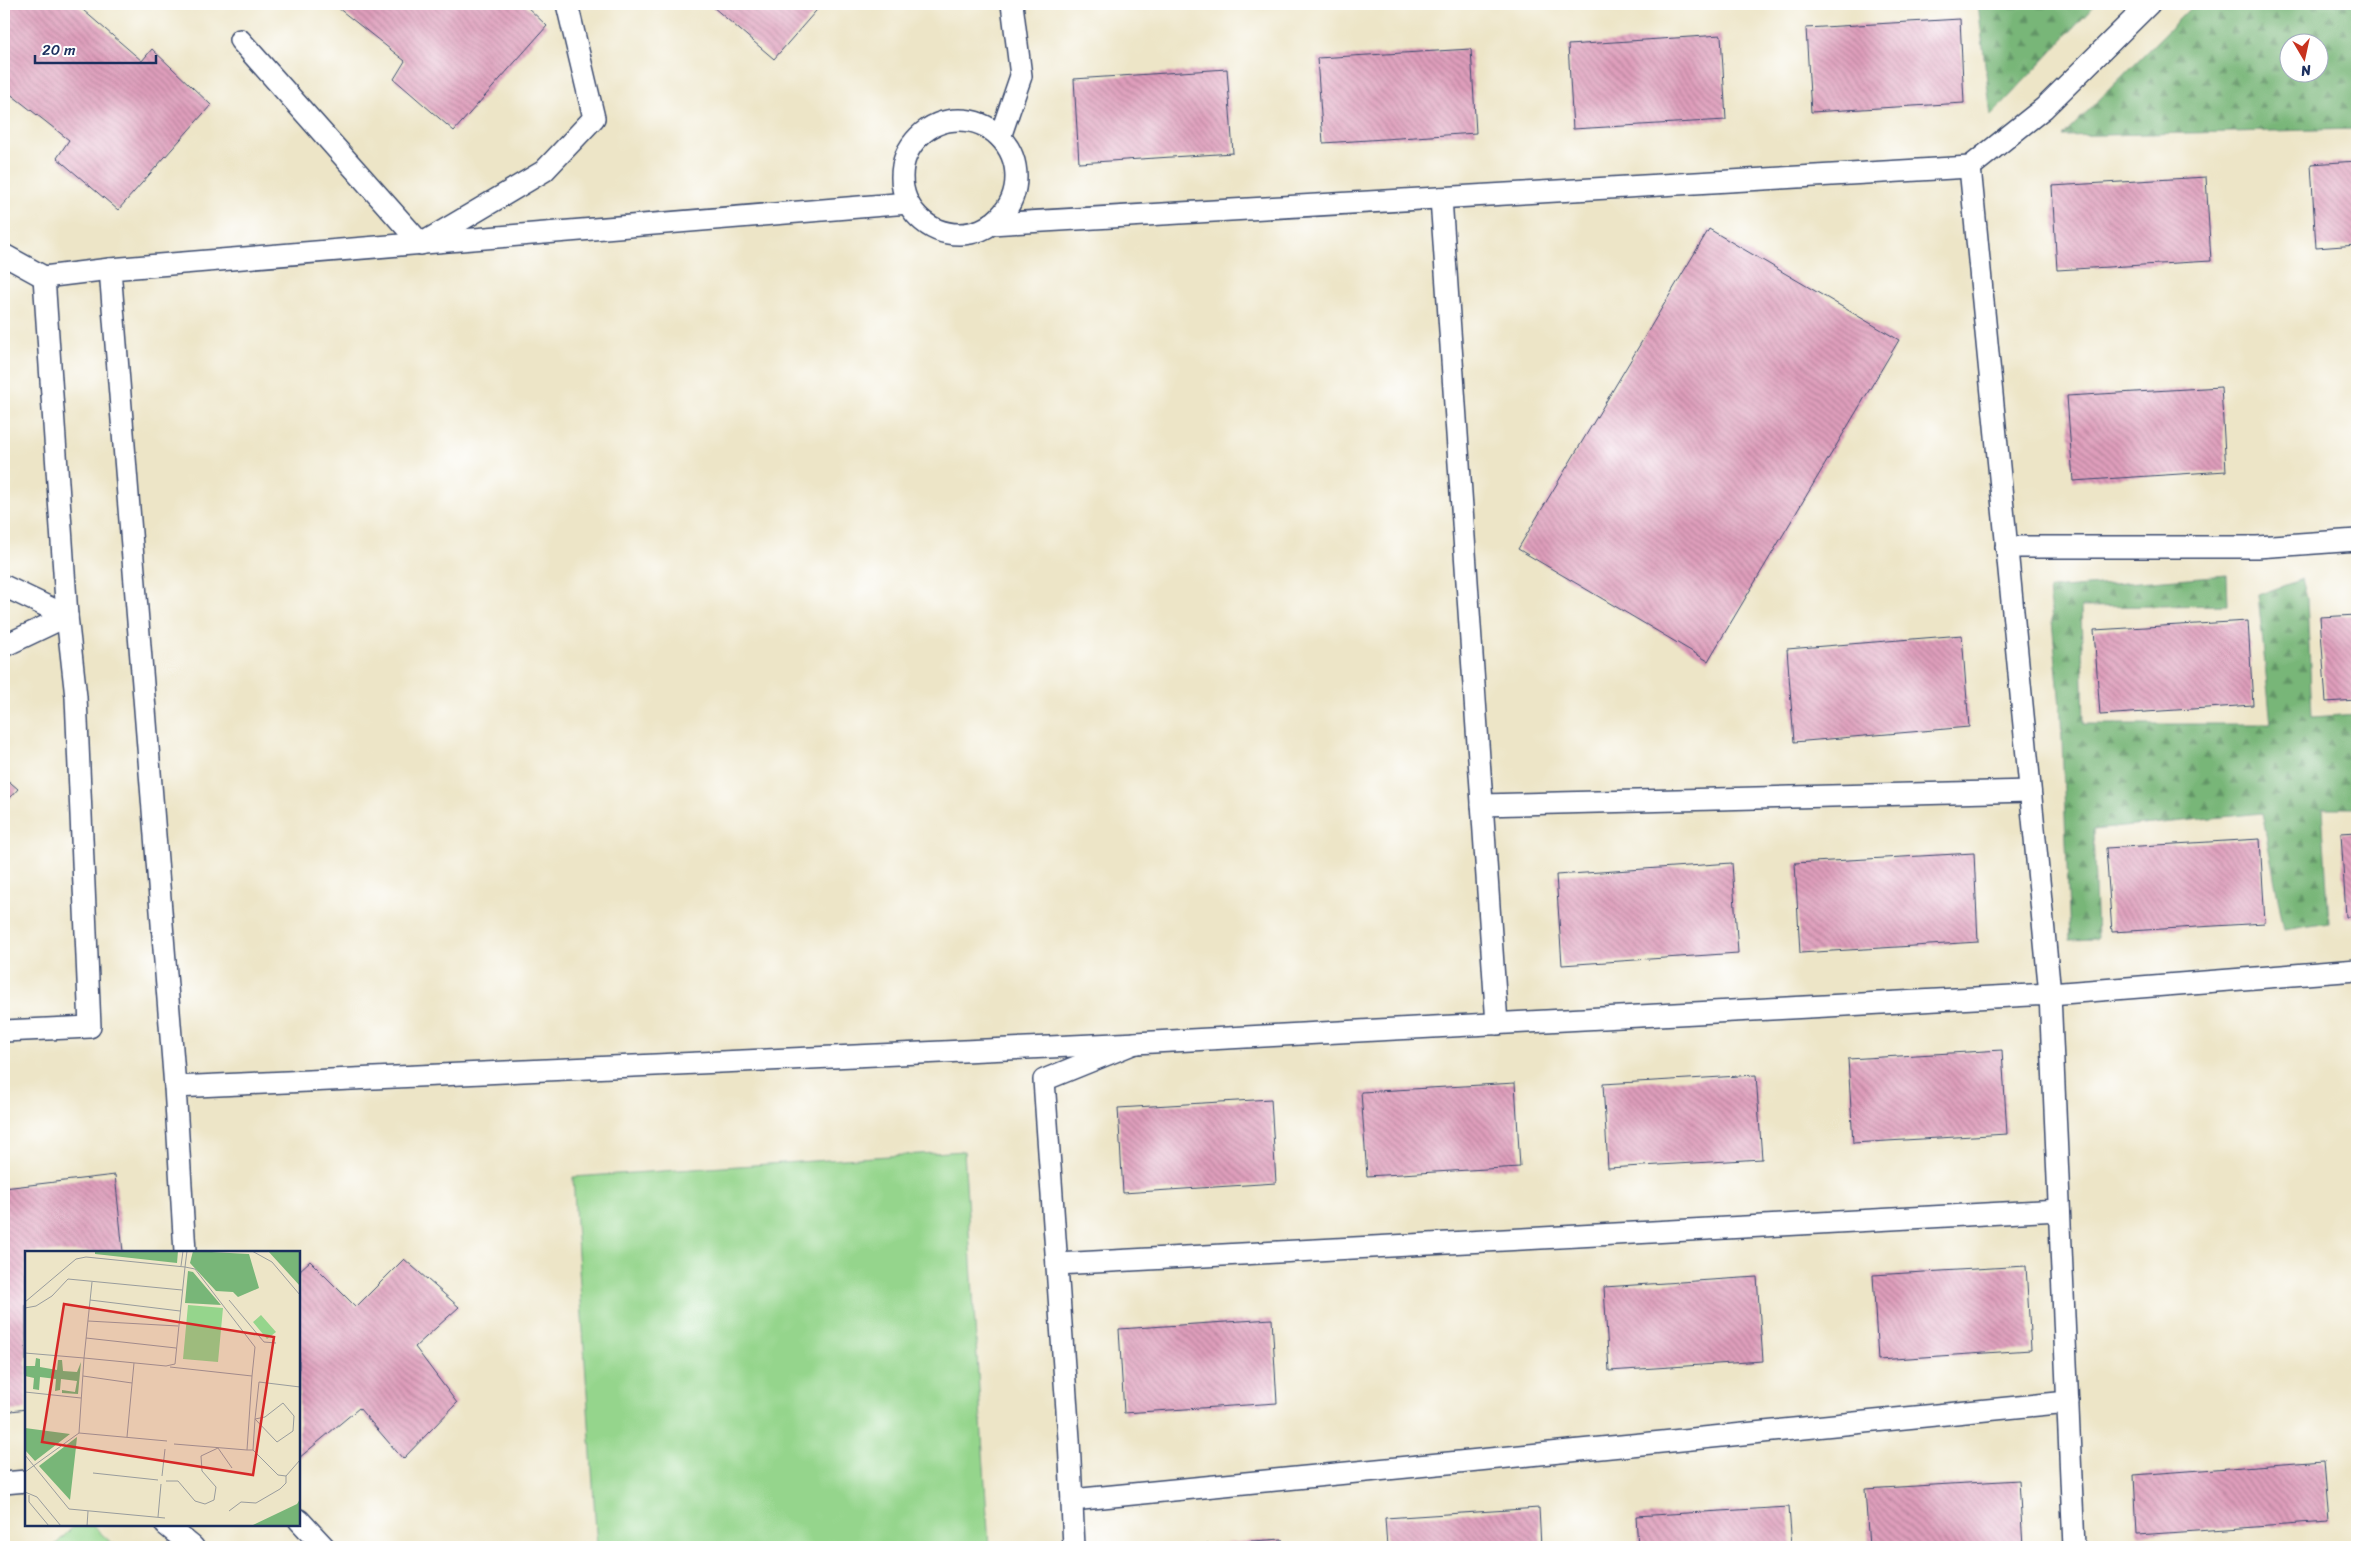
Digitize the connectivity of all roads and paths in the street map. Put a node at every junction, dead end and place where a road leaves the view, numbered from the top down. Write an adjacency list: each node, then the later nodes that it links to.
1 (566, 4): 10 (lane)
2 (1012, 4): 5 (lane)
3 (2149, 4): 6 (lane)
4 (240, 40): 10 (lane)
5 (1000, 137): 8 (lane); 9 (lane)
6 (1970, 167): 7 (lane); 15 (lane)
7 (1441, 198): 9 (lane); 20 (lane)
8 (908, 204): 9 (lane); 10 (lane)
9 (991, 224)
10 (421, 244): 12 (lane)
11 (4, 255): 13 (lane)
12 (110, 269): 13 (lane); 26 (lane)
13 (44, 277): 17 (lane)
14 (2357, 540): 15 (lane)
15 (2006, 547): 19 (lane)
16 (4, 586): 17 (lane)
17 (67, 616): 18 (lane); 24 (lane)
18 (4, 646)
19 (2030, 791): 20 (lane); 22 (lane)
20 (1482, 805): 23 (lane)
21 (2357, 970): 22 (lane)
22 (2050, 994): 23 (lane); 27 (lane)
23 (1497, 1024): 25 (lane)
24 (4, 1031)
25 (1138, 1044): 26 (lane); 29 (lane)
26 (175, 1087): 28 (lane)
27 (2059, 1210): 29 (lane); 30 (lane)
28 (185, 1251)
29 (1057, 1264): 33 (lane)
30 (2068, 1402): 33 (lane); 39 (lane)
31 (25, 1481): 32 (lane)
32 (4, 1483)
33 (1072, 1500): 38 (lane)
34 (300, 1521): 37 (lane)
35 (167, 1526): 36 (lane)
36 (193, 1547)
37 (324, 1547)
38 (1074, 1547)
39 (2074, 1547)

